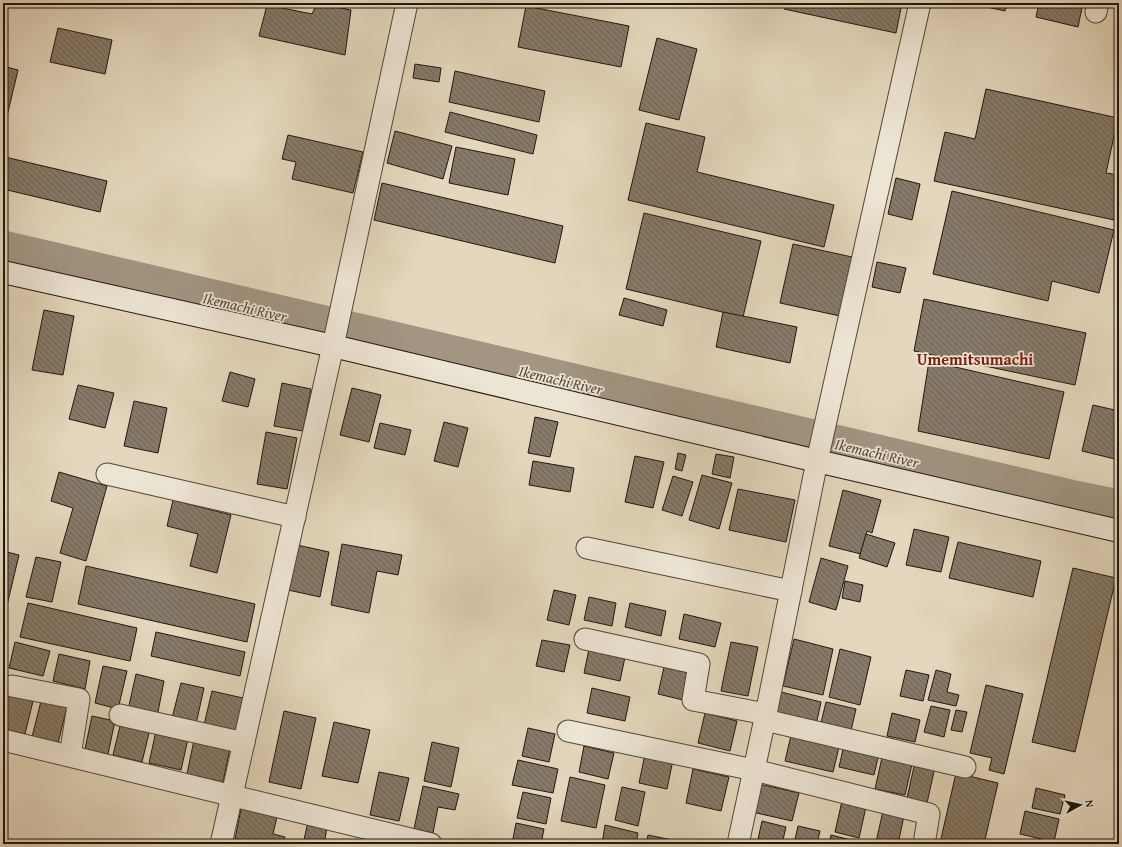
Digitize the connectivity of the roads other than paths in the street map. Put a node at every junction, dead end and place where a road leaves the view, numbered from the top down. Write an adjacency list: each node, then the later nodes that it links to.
1 (407, 3): 4 (street)
2 (920, 3): 5 (street)
3 (3, 272): 4 (street)
4 (333, 346): 5 (street); 7 (street)
5 (817, 461): 8 (street); 10 (street)
6 (107, 474): 7 (street)
7 (295, 517): 17 (street)
8 (1119, 531)
9 (587, 548): 10 (street)
10 (791, 591): 14 (street)
11 (585, 639): 14 (street)
12 (12, 686): 18 (street)
13 (120, 715): 17 (street)
14 (766, 717): 19 (street); 20 (street)
15 (568, 731): 20 (street)
16 (3, 740): 18 (street)
17 (244, 743): 21 (street)
18 (70, 756): 21 (street)
19 (965, 767)
20 (754, 770): 24 (street); 25 (street)
21 (232, 795): 22 (street); 23 (street)
22 (221, 844)
23 (431, 844)
24 (738, 844)
25 (924, 844)

